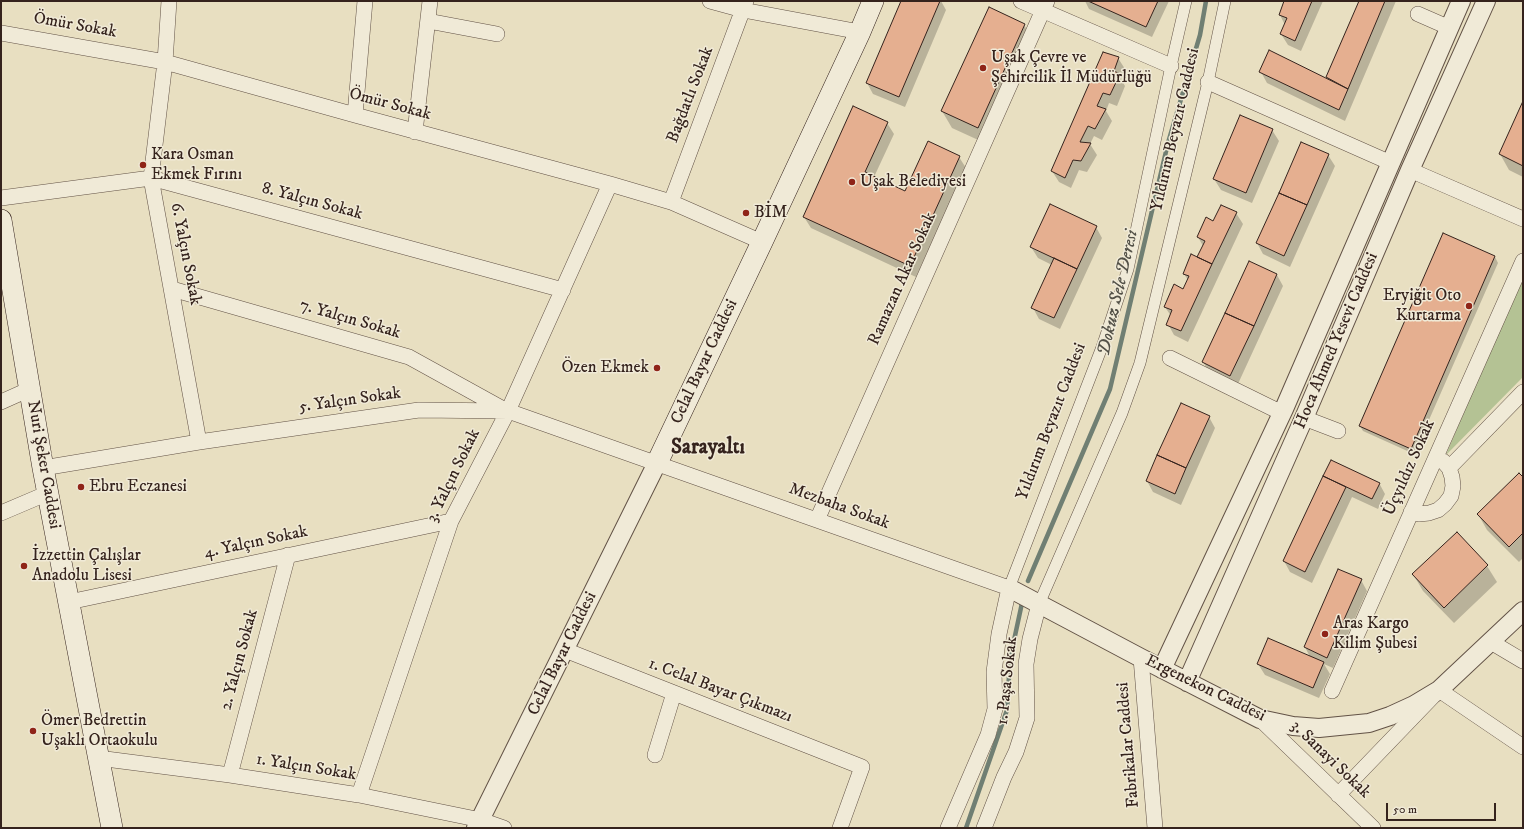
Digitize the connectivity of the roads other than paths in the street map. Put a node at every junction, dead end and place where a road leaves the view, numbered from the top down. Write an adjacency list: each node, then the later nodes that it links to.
1 (169, 1): 19 (street, 6. Yalçın Sokak)
2 (365, 1): 22 (street)
3 (430, 1): 14 (street)
4 (710, 1): 11 (street)
5 (873, 1): 16 (main road, Celal Bayar Caddesi)
6 (1021, 1): 12 (street)
7 (1186, 1): 20 (street, Yıldırım Beyazıt Caddesi)
8 (1225, 1): 21 (street, Yıldırım Beyazıt Caddesi)
9 (1461, 1): 15 (street, Hoca Ahmed Yesevi Caddesi)
10 (1486, 1): 25 (street, Hoca Ahmed Yesevi Caddesi)
11 (745, 6): 16 (street); 29 (street, Bağdatlı Sokak)
12 (1045, 6): 20 (street); 52 (street, Ramazan Akar Sokak)
13 (1418, 14): 15 (street)
14 (428, 21): 18 (street); 23 (street)
15 (1450, 28): 24 (street, Hoca Ahmed Yesevi Caddesi)
16 (860, 32): 32 (main road, Celal Bayar Caddesi)
17 (1, 33): 19 (street, Ömür Sokak)
18 (497, 34)
19 (164, 62): 22 (street, Ömür Sokak); 26 (street, 6. Yalçın Sokak)
20 (1171, 66): 55 (street, Yıldırım Beyazıt Caddesi)
21 (1208, 82): 24 (street); 57 (street, Yıldırım Beyazıt Caddesi)
22 (355, 115): 23 (street, Ömür Sokak)
23 (415, 132): 27 (street, Ömür Sokak)
24 (1391, 163): 41 (street, Hoca Ahmed Yesevi Caddesi)
25 (1410, 170): 30 (street); 42 (street, Hoca Ahmed Yesevi Caddesi)
26 (151, 178): 28 (street, 8. Yalçın Sokak); 34 (street, 6. Yalçın Sokak); 35 (street, 8. Yalçın Sokak)
27 (610, 184): 29 (street, Ömür Sokak); 35 (street, 3. Yalçın Sokak)
28 (1, 198)
29 (671, 202): 32 (street, Ömür Sokak)
30 (1523, 219)
31 (1, 222): 37 (main road, Nuri Şeker Caddesi)
32 (762, 242): 46 (main road, Celal Bayar Caddesi)
33 (1523, 261): 45 (street, Üçyıldız Sokak)
34 (172, 289): 40 (street, 7. Yalçın Sokak); 44 (street, 6. Yalçın Sokak)
35 (563, 290): 40 (street, 3. Yalçın Sokak)
36 (1170, 358): 41 (street)
37 (30, 389): 39 (street); 47 (main road, Nuri Şeker Caddesi)
38 (1523, 392): 48 (street)
39 (1, 402)
40 (508, 411): 44 (street, 5. Yalçın Sokak); 46 (street, 5. Yalçın Sokak); 53 (street, 3. Yalçın Sokak)
41 (1282, 413): 63 (street, Hoca Ahmed Yesevi Caddesi)
42 (1304, 418): 43 (street); 64 (street, Hoca Ahmed Yesevi Caddesi)
43 (1338, 431)
44 (199, 442): 47 (street, 5. Yalçın Sokak)
45 (1436, 456): 48 (street); 50 (street, Üçyıldız Sokak)
46 (657, 463): 52 (street, Mezbaha Sokak); 60 (street, Celal Bayar Caddesi)
47 (43, 468): 49 (main road, Nuri Şeker Caddesi)
48 (1449, 468): 50 (street)
49 (48, 493): 51 (street); 56 (main road, Nuri Şeker Caddesi)
50 (1412, 512): 66 (street, Üçyıldız Sokak)
51 (1, 513)
52 (817, 520): 55 (street, Mezbaha Sokak)
53 (451, 521): 54 (street, 4. Yalçın Sokak); 74 (street, 3. Yalçın Sokak)
54 (288, 556): 56 (street, 4. Yalçın Sokak); 72 (street, 2. Yalçın Sokak)
55 (1009, 588): 57 (street, Ergenekon Caddesi); 79 (street, Yıldırım Beyazıt Caddesi)
56 (69, 602): 71 (main road, Nuri Şeker Caddesi)
57 (1039, 604): 61 (street, Ergenekon Caddesi); 80 (street, 1. Paşa Sokak)
58 (1523, 611): 59 (street, Ergenekon Caddesi)
59 (1492, 642): 62 (street); 65 (street, Ergenekon Caddesi)
60 (565, 650): 67 (street, 1. Celal Bayar Çıkmazı); 75 (street, Celal Bayar Caddesi)
61 (1141, 658): 63 (street, Ergenekon Caddesi); 81 (street, Fabrikalar Caddesi)
62 (1523, 662)
63 (1162, 669): 64 (street, Ergenekon Caddesi)
64 (1187, 682): 68 (street, Ergenekon Caddesi)
65 (1439, 690): 68 (street, Ergenekon Caddesi); 69 (street); 73 (street)
66 (1332, 691)
67 (674, 693): 70 (street); 78 (street, 1. Celal Bayar Çıkmazı)
68 (1260, 719): 73 (street, 3. Sanayi Sokak)
69 (1523, 748)
70 (655, 755)
71 (98, 758): 72 (street, 1. Yalçın Sokak); 76 (main road, Nuri Şeker Caddesi)
72 (230, 775): 74 (street, 1. Yalçın Sokak)
73 (1338, 794): 82 (street, 3. Sanayi Sokak)
74 (359, 795): 75 (street, 1. Yalçın Sokak)
75 (479, 824): 77 (street, 1. Yalçın Sokak)
76 (112, 828)
77 (504, 828)
78 (840, 828)
79 (948, 828)
80 (984, 828)
81 (1155, 828)
82 (1373, 828)

